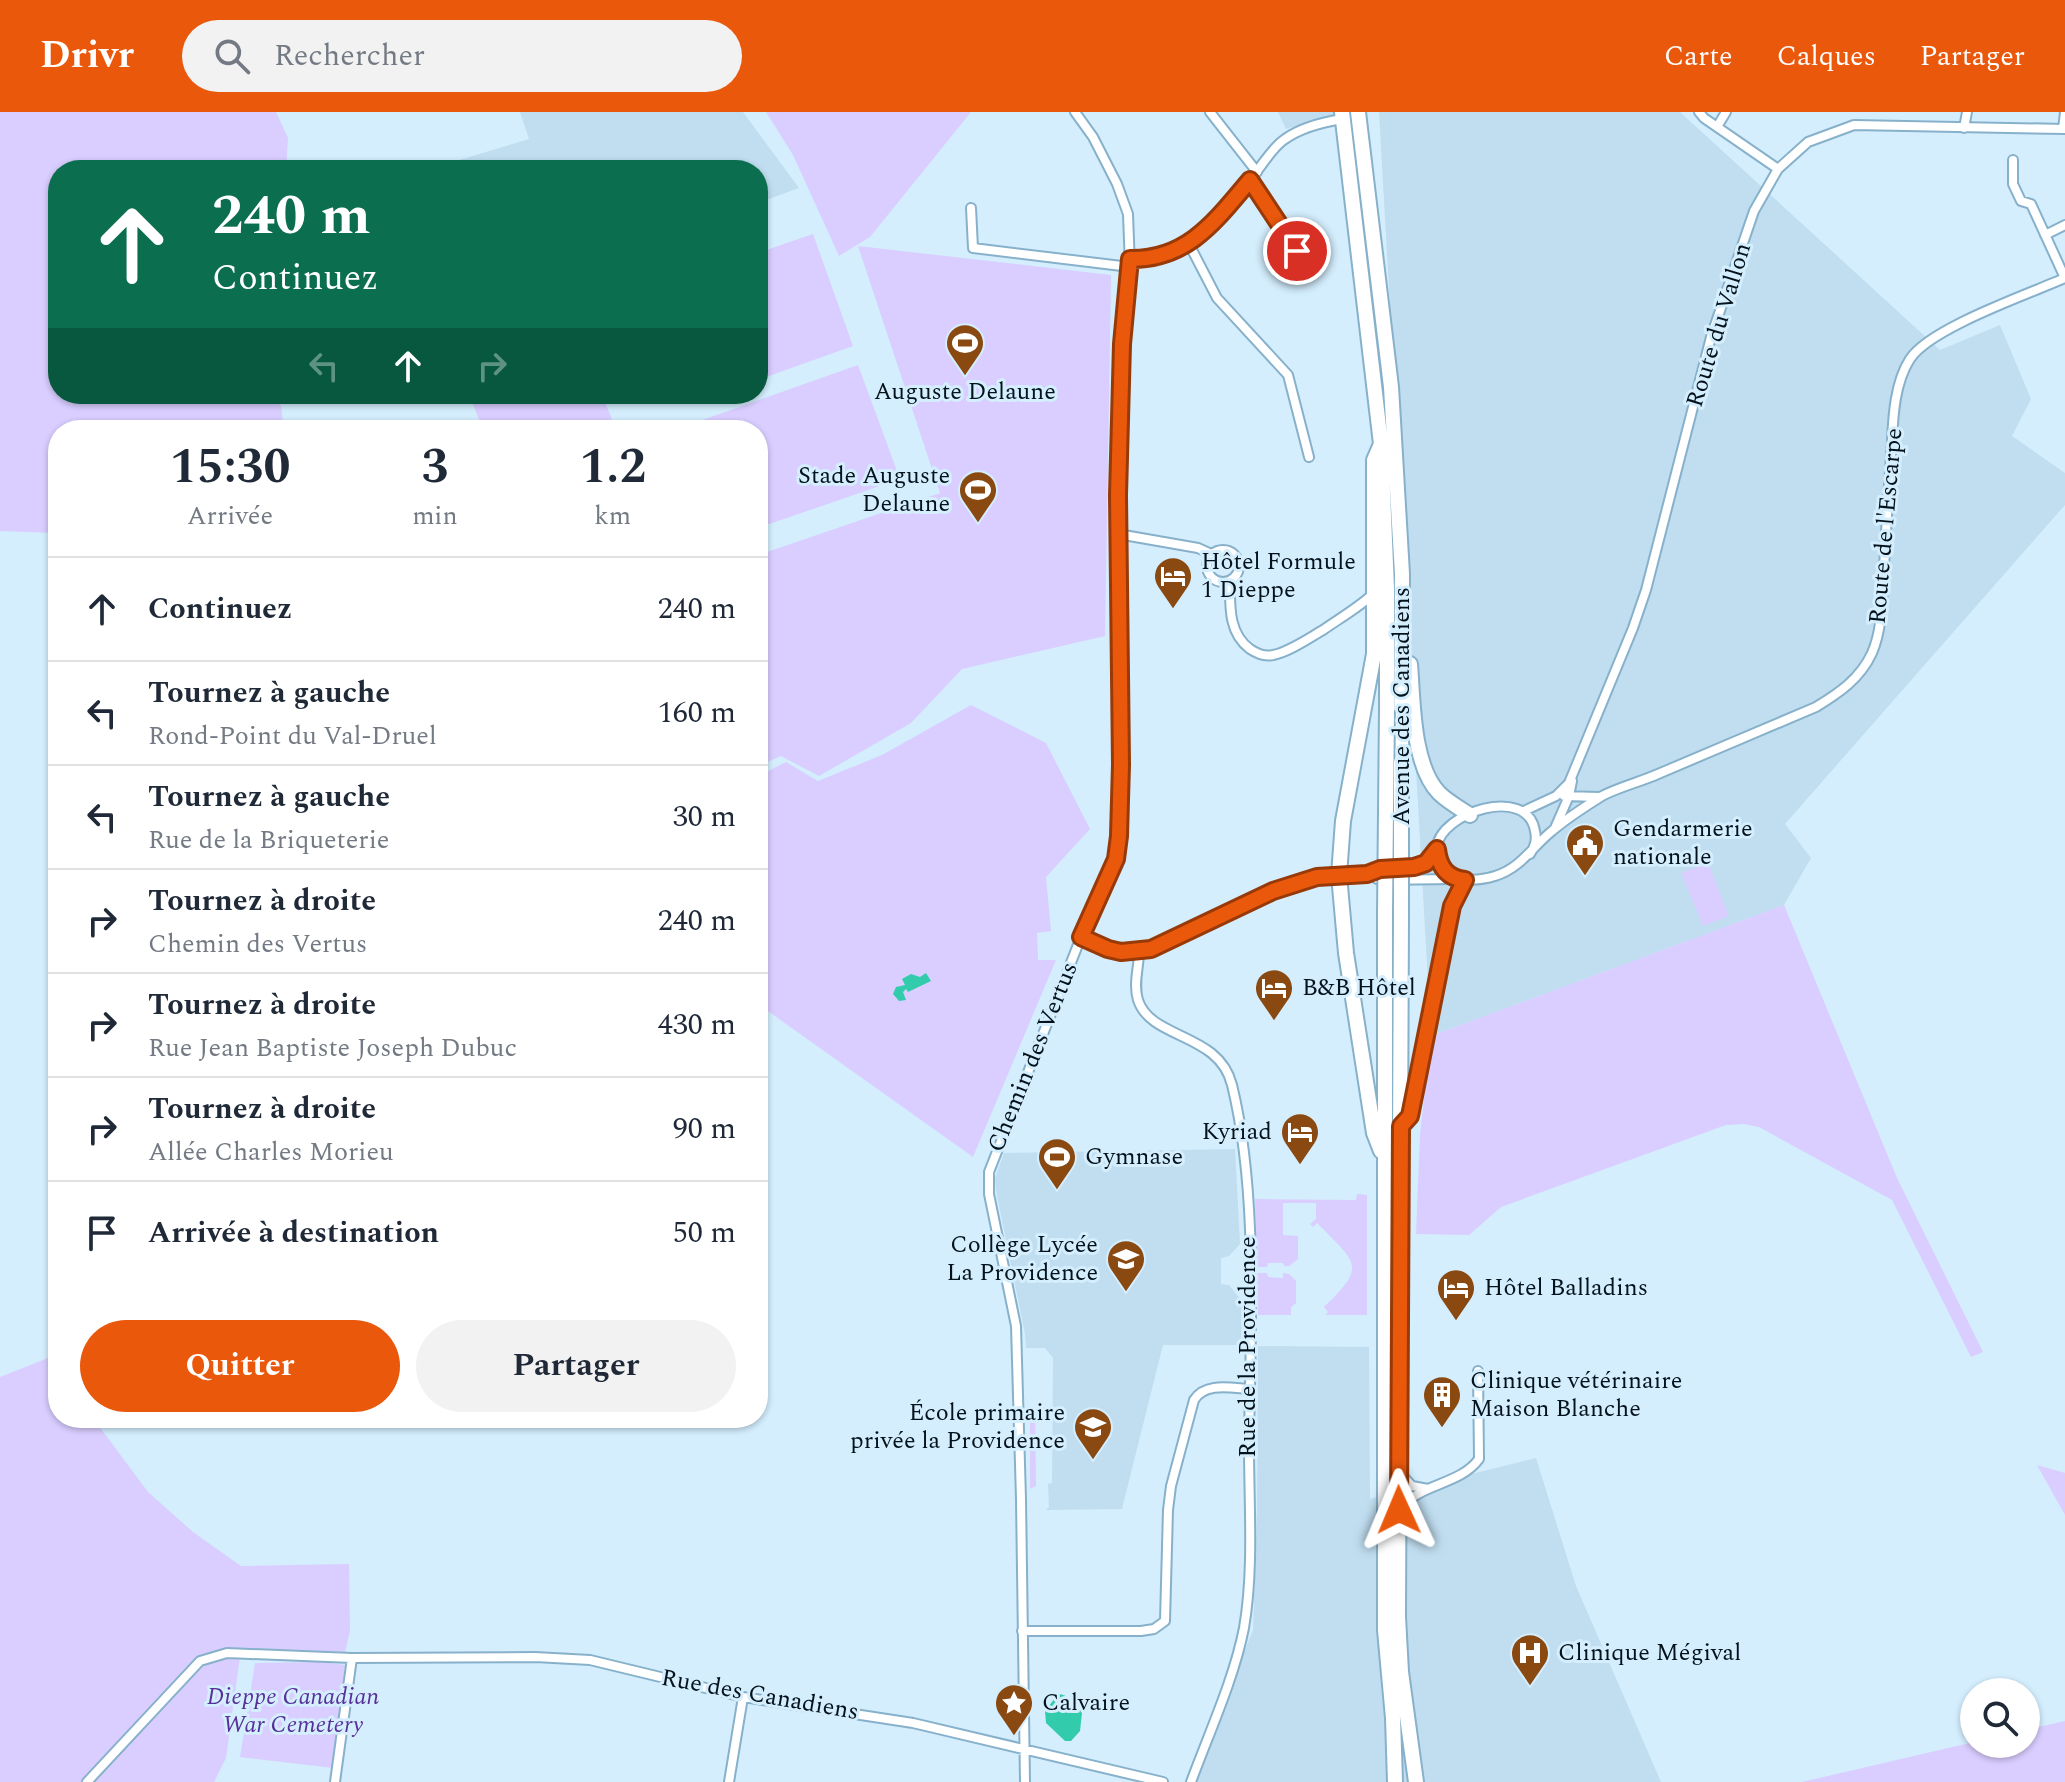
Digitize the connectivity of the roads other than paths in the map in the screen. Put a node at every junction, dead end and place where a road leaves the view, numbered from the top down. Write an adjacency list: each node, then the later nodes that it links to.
1 (1075, 112): 21 (street, Chemin des Vertus)
2 (1210, 112): 14 (street)
3 (1358, 112): 27 (main road, Avenue des Canadiens)
4 (1699, 112): 9 (street)
5 (1726, 112): 9 (street)
6 (1967, 112): 10 (street)
7 (2065, 112): 11 (street)
8 (1343, 116): 14 (street); 23 (main road, Avenue des Canadiens)
9 (1717, 127): 13 (street)
10 (1964, 128): 11 (street, Route du Vallon); 13 (street, Route du Vallon)
11 (2064, 129)
12 (2013, 160): 18 (street)
13 (1778, 169): 30 (street, Route du Vallon)
14 (1257, 172): 15 (street)
15 (1250, 180): 19 (street); 20 (street)
16 (971, 208): 21 (street)
17 (2065, 225): 18 (street)
18 (2045, 235): 22 (street)
19 (1189, 244): 21 (street); 24 (street)
20 (1297, 251)
21 (1130, 263): 25 (street, Chemin des Vertus)
22 (2065, 278): 33 (street, Route de l'Escarpe)
23 (1381, 444): 29 (main road); 42 (main road, Avenue des Canadiens, bridge)
24 (1309, 457)
25 (1118, 534): 26 (street); 43 (street, Chemin des Vertus)
26 (1211, 554): 28 (street); 28 (street)
27 (1402, 574): 35 (main road); 42 (main road, Avenue des Canadiens, bridge)
28 (1230, 581): 29 (street)
29 (1373, 593): 40 (main road)
30 (1574, 771): 31 (street); 32 (street)
31 (1556, 796): 32 (street, Route de l'Escarpe); 34 (street)
32 (1569, 796): 33 (street, Route de l'Escarpe); 36 (street)
33 (1599, 797): 36 (street, Route de l'Escarpe)
34 (1524, 811): 35 (street); 38 (street)
35 (1470, 815): 37 (street)
36 (1555, 829): 38 (street, Route de l'Escarpe)
37 (1437, 849): 39 (street); 41 (street)
38 (1530, 854): 41 (street)
39 (1367, 874): 40 (street); 41 (street)
40 (1339, 875): 44 (street); 46 (main road)
41 (1460, 880): 45 (main road)
42 (1393, 913): 45 (main road, Avenue des Canadiens); 46 (main road, Avenue des Canadiens)
43 (1081, 937): 44 (street); 52 (street, Chemin des Vertus)
44 (1139, 952): 48 (street, Rue de la Providence)
45 (1401, 1126): 49 (main road, Avenue des Canadiens)
46 (1385, 1159): 62 (main road, Avenue des Canadiens)
47 (1478, 1371): 50 (street)
48 (1249, 1389): 52 (street); 61 (street, Rue de la Providence)
49 (1399, 1472): 50 (street); 51 (main road, Avenue des Canadiens)
50 (1429, 1489): 51 (street)
51 (1399, 1510): 63 (main road, Avenue des Canadiens)
52 (1022, 1631): 55 (street, Chemin des Vertus)
53 (352, 1658): 54 (street, Rue des Canadiens); 56 (street, Rue des Canadiens); 57 (street)
54 (743, 1697): 55 (street, Rue des Canadiens); 58 (street)
55 (1025, 1750): 59 (street, Chemin des Vertus); 60 (street, Rue des Canadiens)
56 (87, 1782)
57 (335, 1782)
58 (729, 1782)
59 (1025, 1782)
60 (1163, 1782)
61 (1191, 1782)
62 (1395, 1782)
63 (1416, 1782)

